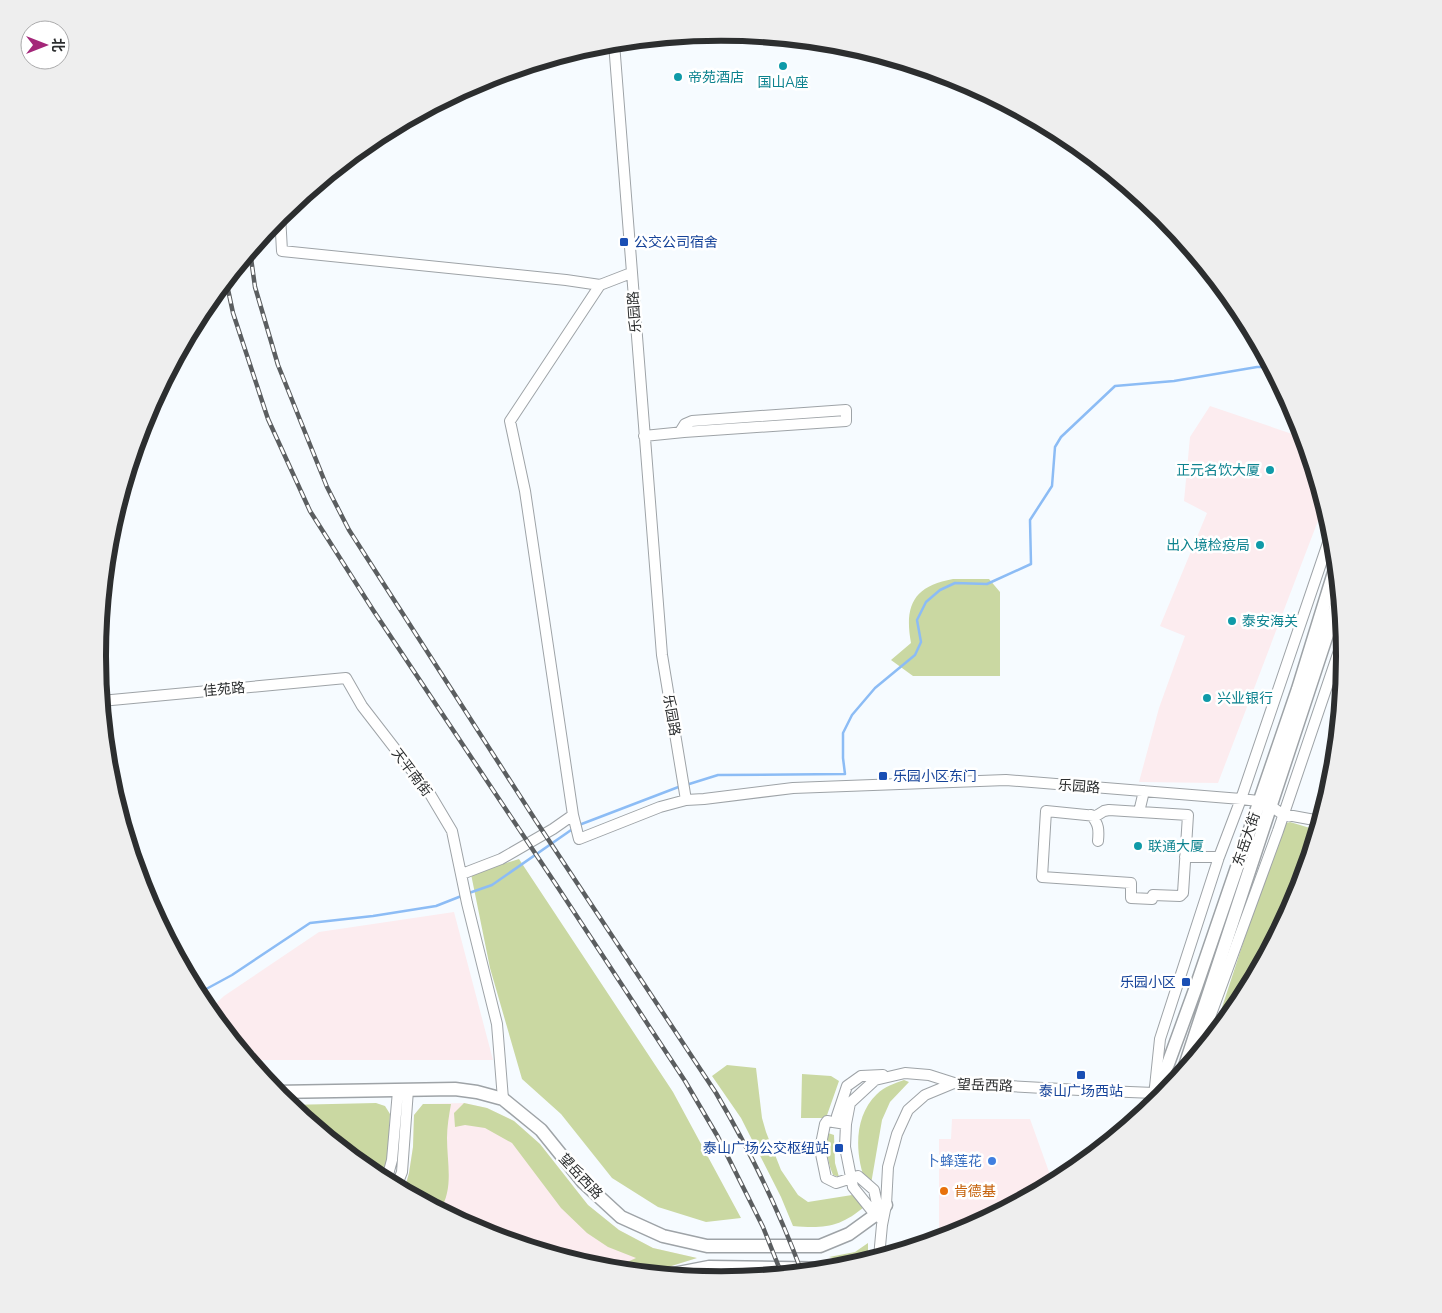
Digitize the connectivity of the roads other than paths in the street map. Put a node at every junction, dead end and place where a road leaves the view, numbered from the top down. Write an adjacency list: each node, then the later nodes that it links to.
1 (615, 51): 3 (street, 乐园路)
2 (281, 227): 4 (street)
3 (631, 273): 4 (street); 6 (street, 乐园路)
4 (600, 285): 21 (street)
5 (680, 432): 5 (street); 6 (street)
6 (644, 436): 14 (street, 乐园路)
7 (1326, 548): 15 (street)
8 (1331, 581): 16 (main road, 东岳大街)
9 (1335, 612): 17 (main road, 东岳大街)
10 (1336, 659): 19 (street)
11 (346, 678): 12 (street, 佳苑路); 26 (street, 天平南街)
12 (107, 700)
13 (1144, 791): 14 (street, 乐园路); 15 (street, 乐园路); 18 (street)
14 (686, 797): 21 (street)
15 (1241, 799): 16 (street, 乐园路); 25 (street)
16 (1258, 802): 17 (street, 乐园路); 32 (main road, 东岳大街)
17 (1272, 806): 19 (street); 28 (main road, 东岳大街)
18 (1139, 812): 20 (street); 24 (street)
19 (1282, 814): 22 (street); 27 (street)
20 (1091, 815): 23 (street); 24 (street)
21 (574, 818): 26 (street)
22 (1314, 820)
23 (1098, 841)
24 (1185, 857): 25 (street)
25 (1219, 857): 32 (street)
26 (462, 874): 33 (street, 天平南街)
27 (1201, 1040)
28 (1188, 1057)
29 (954, 1083): 32 (street, 望岳西路); 34 (street); 38 (street, 望岳西路)
30 (403, 1091): 31 (main road, 望岳西路); 33 (main road, 望岳西路); 35 (street); 37 (street)
31 (286, 1092)
32 (1154, 1093)
33 (503, 1099): 39 (main road, 望岳西路)
34 (846, 1124): 36 (street); 36 (street)
35 (388, 1174)
36 (851, 1178): 38 (street)
37 (399, 1180)
38 (882, 1214): 39 (main road, 望岳西路); 40 (street, 望岳西路)
39 (708, 1246): 41 (main road)
40 (879, 1251)
41 (709, 1267): 42 (main road); 43 (main road)
42 (780, 1268)
43 (691, 1271)

